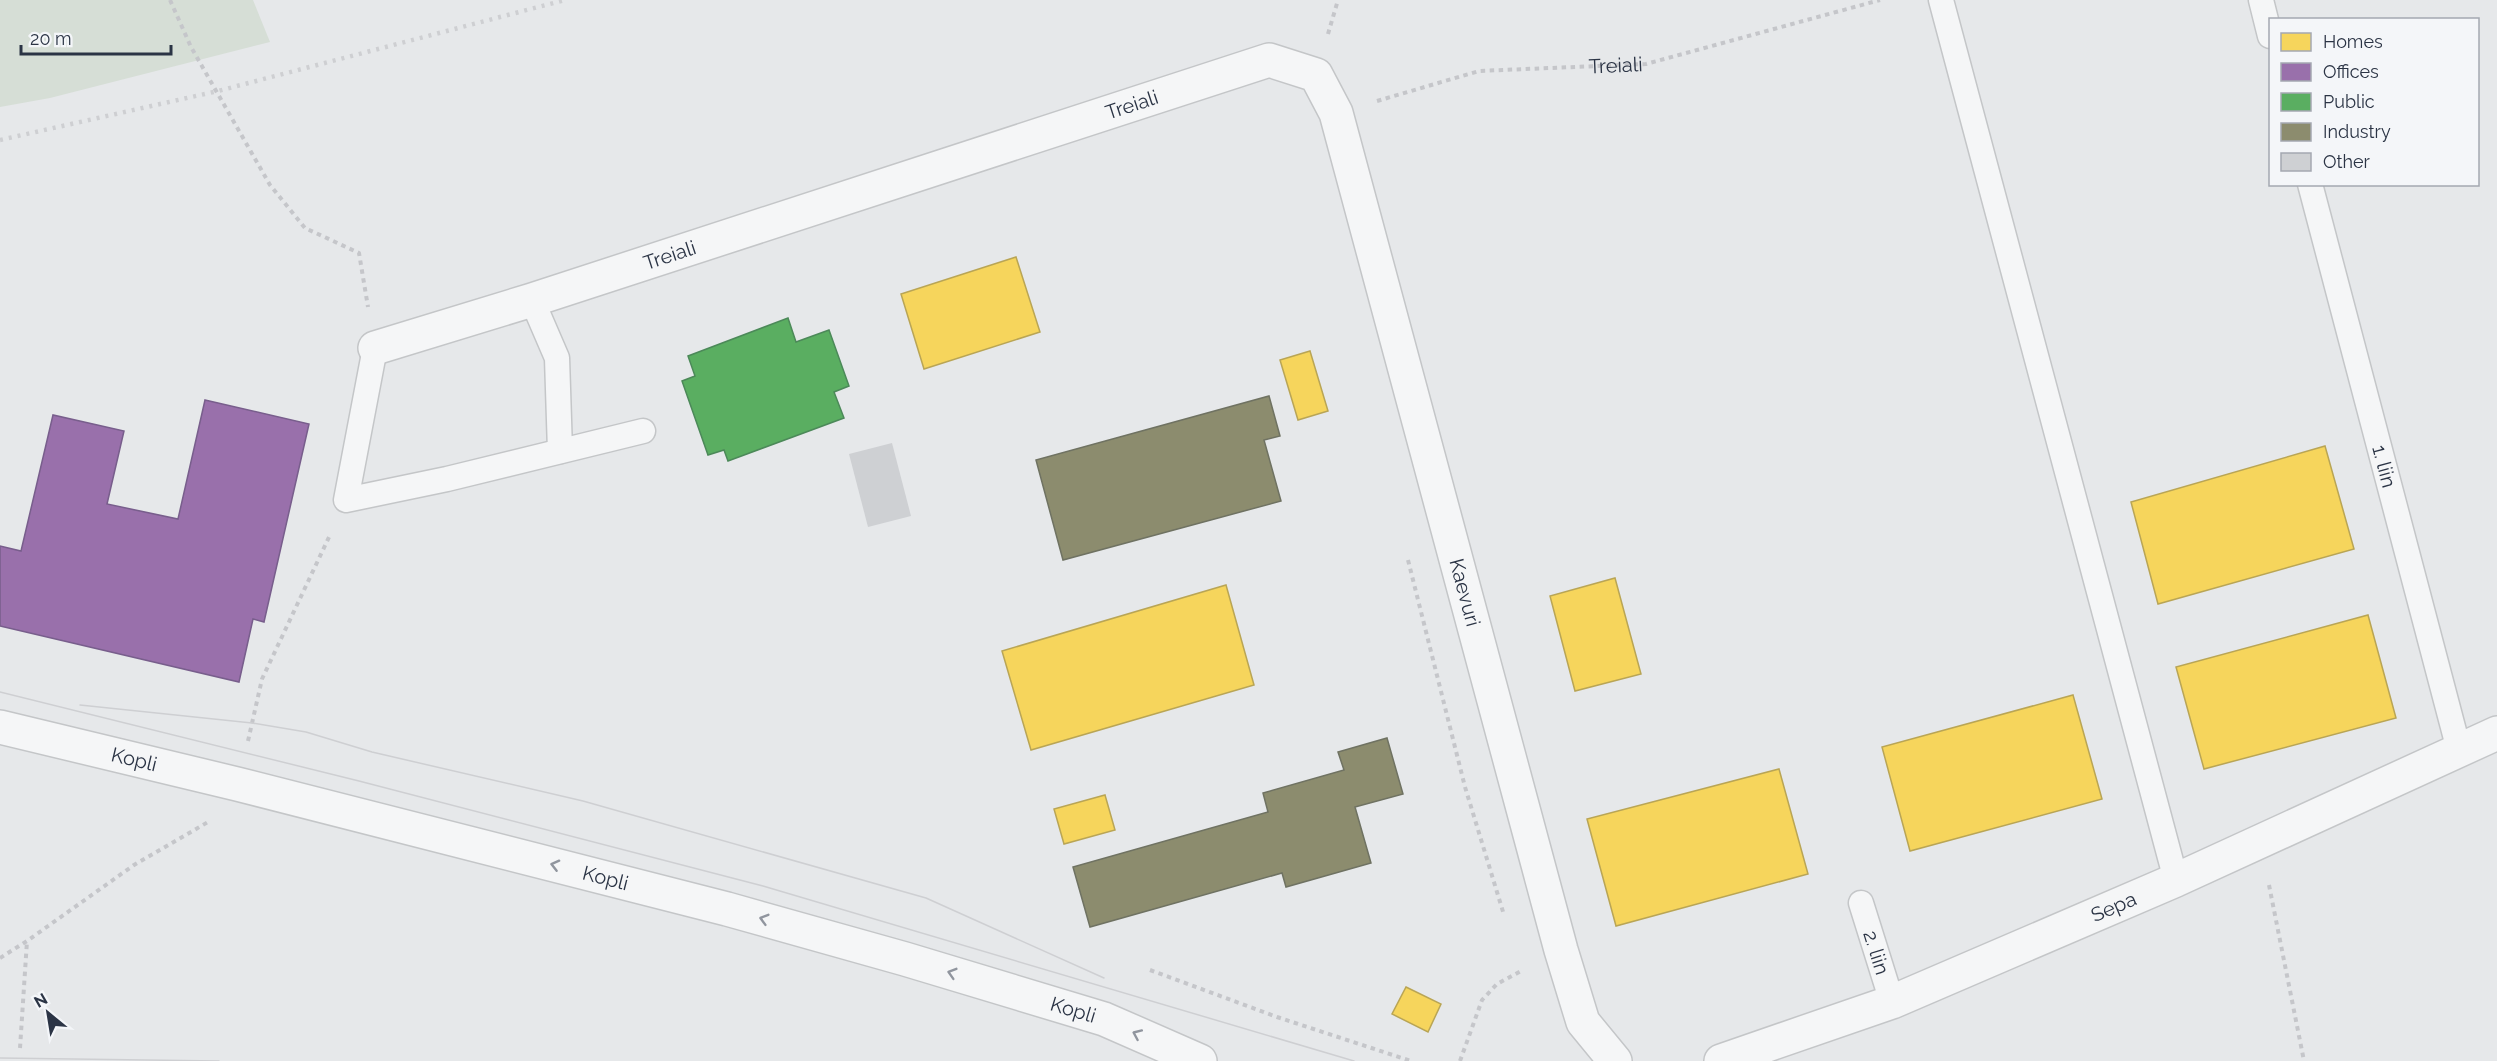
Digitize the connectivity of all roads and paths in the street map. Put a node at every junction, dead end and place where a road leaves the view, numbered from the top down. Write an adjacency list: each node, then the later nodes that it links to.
1 (170, 0): 9 (path)
2 (1880, 0): 6 (path, Treiali)
3 (1941, 0): 19 (lane)
4 (2261, 0): 5 (lane)
5 (2269, 29)
6 (1336, 113): 8 (street, Treiali); 30 (street, Kaevuri)
7 (2311, 186): 16 (lane, 1. liin)
8 (532, 300): 9 (street, Treiali); 11 (lane)
9 (375, 348): 12 (lane)
10 (643, 430): 11 (lane)
11 (560, 451): 12 (lane)
12 (346, 500): 15 (path)
13 (0, 727): 27 (street, Kopli, one-way to 13)
14 (2497, 733): 16 (street, Sepa)
15 (247, 745)
16 (2460, 750): 18 (street, Sepa)
17 (211, 820): 21 (path)
18 (2260, 842): 19 (street, Sepa); 32 (path)
19 (2176, 880): 25 (street, Sepa)
20 (1861, 903): 25 (lane, 2. liin)
21 (27, 942): 22 (path); 26 (path)
22 (0, 958)
23 (1150, 970): 28 (path)
24 (1523, 970): 29 (path)
25 (1892, 1002): 31 (street, Sepa)
26 (20, 1048)
27 (1194, 1060)
28 (1411, 1061)
29 (1460, 1061)
30 (1615, 1061)
31 (1721, 1061)
32 (2304, 1061)

